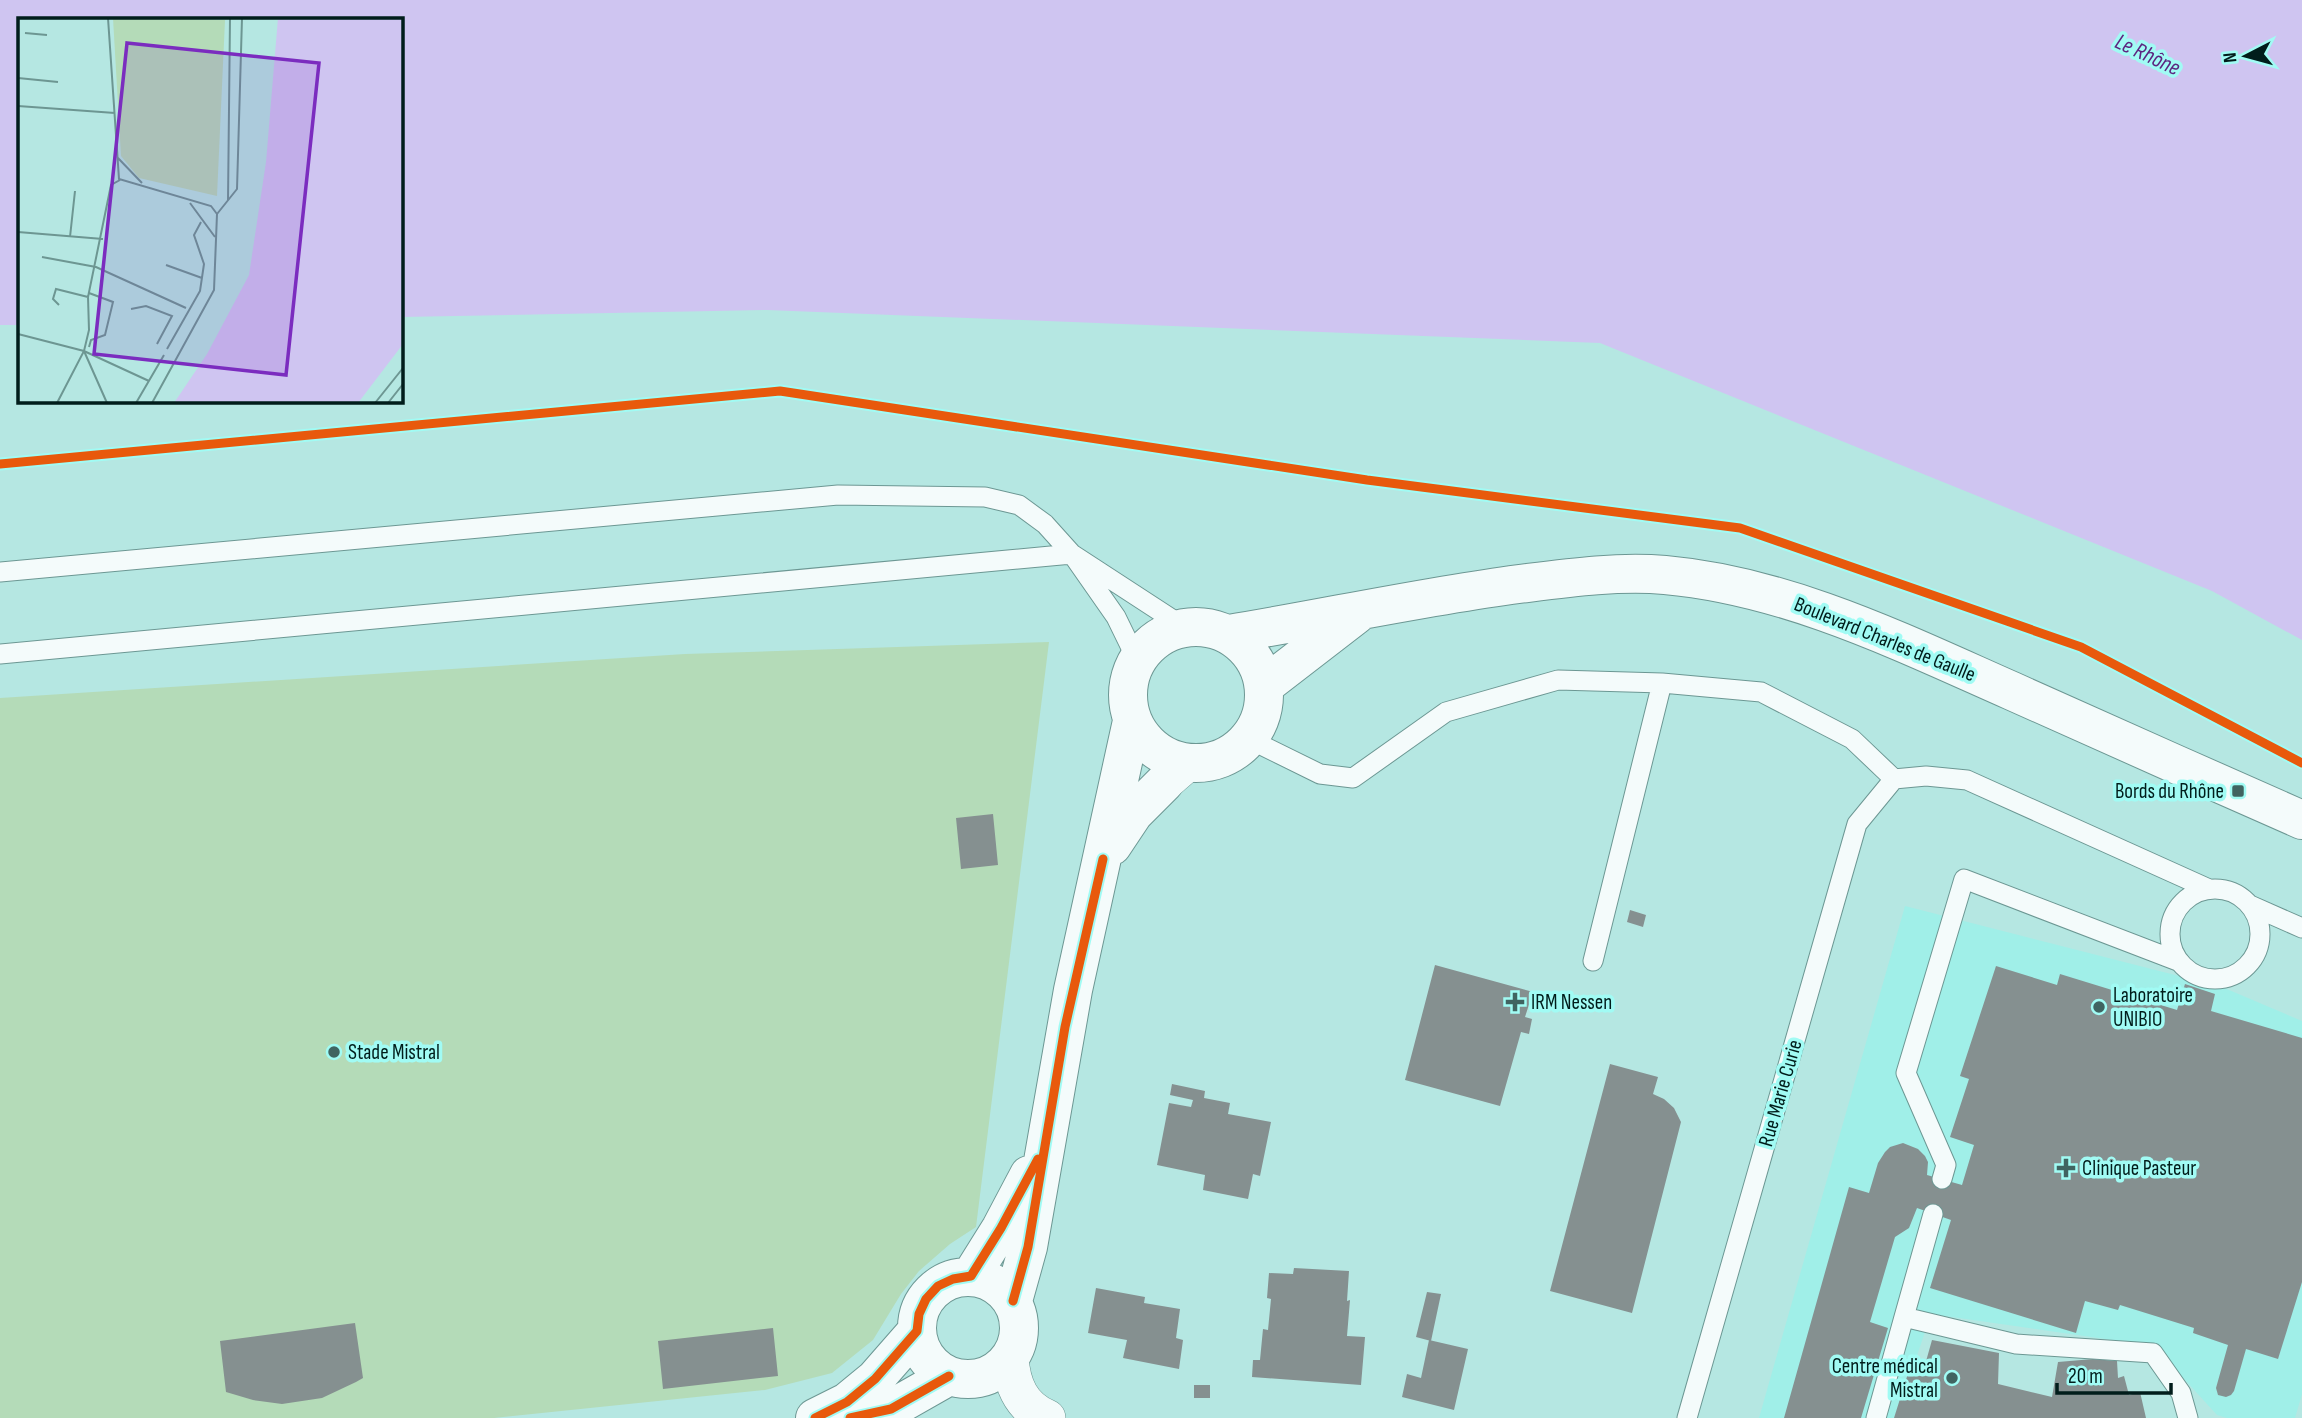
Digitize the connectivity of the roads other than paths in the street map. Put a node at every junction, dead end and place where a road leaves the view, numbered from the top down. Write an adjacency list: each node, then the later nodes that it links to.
1 (1072, 554): 2 (lane); 4 (lane); 6 (lane); 7 (lane)
2 (0, 572)
3 (1360, 611): 5 (street, Boulevard Charles de Gaulle); 9 (street, Boulevard Charles de Gaulle); 14 (street, Boulevard Charles de Gaulle)
4 (1184, 627): 5 (street); 7 (street)
5 (1229, 634): 9 (street)
6 (0, 654)
7 (1136, 658): 10 (street)
8 (1662, 684): 11 (lane); 13 (lane); 19 (lane)
9 (1264, 686): 11 (street)
10 (1132, 721): 12 (street); 15 (street)
11 (1249, 738): 12 (street)
12 (1175, 773): 15 (street)
13 (1894, 779): 16 (lane); 33 (lane, Rue Marie Curie)
14 (2302, 820)
15 (1103, 859): 21 (street)
16 (2209, 889): 17 (lane); 20 (lane)
17 (2250, 905): 18 (lane); 20 (lane)
18 (2302, 928)
19 (1592, 961)
20 (2180, 962): 22 (lane)
21 (1046, 1143): 24 (street); 25 (street)
22 (1942, 1179)
23 (1933, 1214): 26 (lane)
24 (971, 1276): 25 (street); 27 (street)
25 (1013, 1301): 28 (street)
26 (1904, 1317): 34 (lane); 35 (lane)
27 (917, 1331): 29 (street); 30 (street)
28 (1010, 1358): 29 (street); 32 (street)
29 (949, 1376): 31 (street)
30 (815, 1418)
31 (850, 1418)
32 (1047, 1418)
33 (1687, 1418)
34 (1876, 1418)
35 (2188, 1418)

